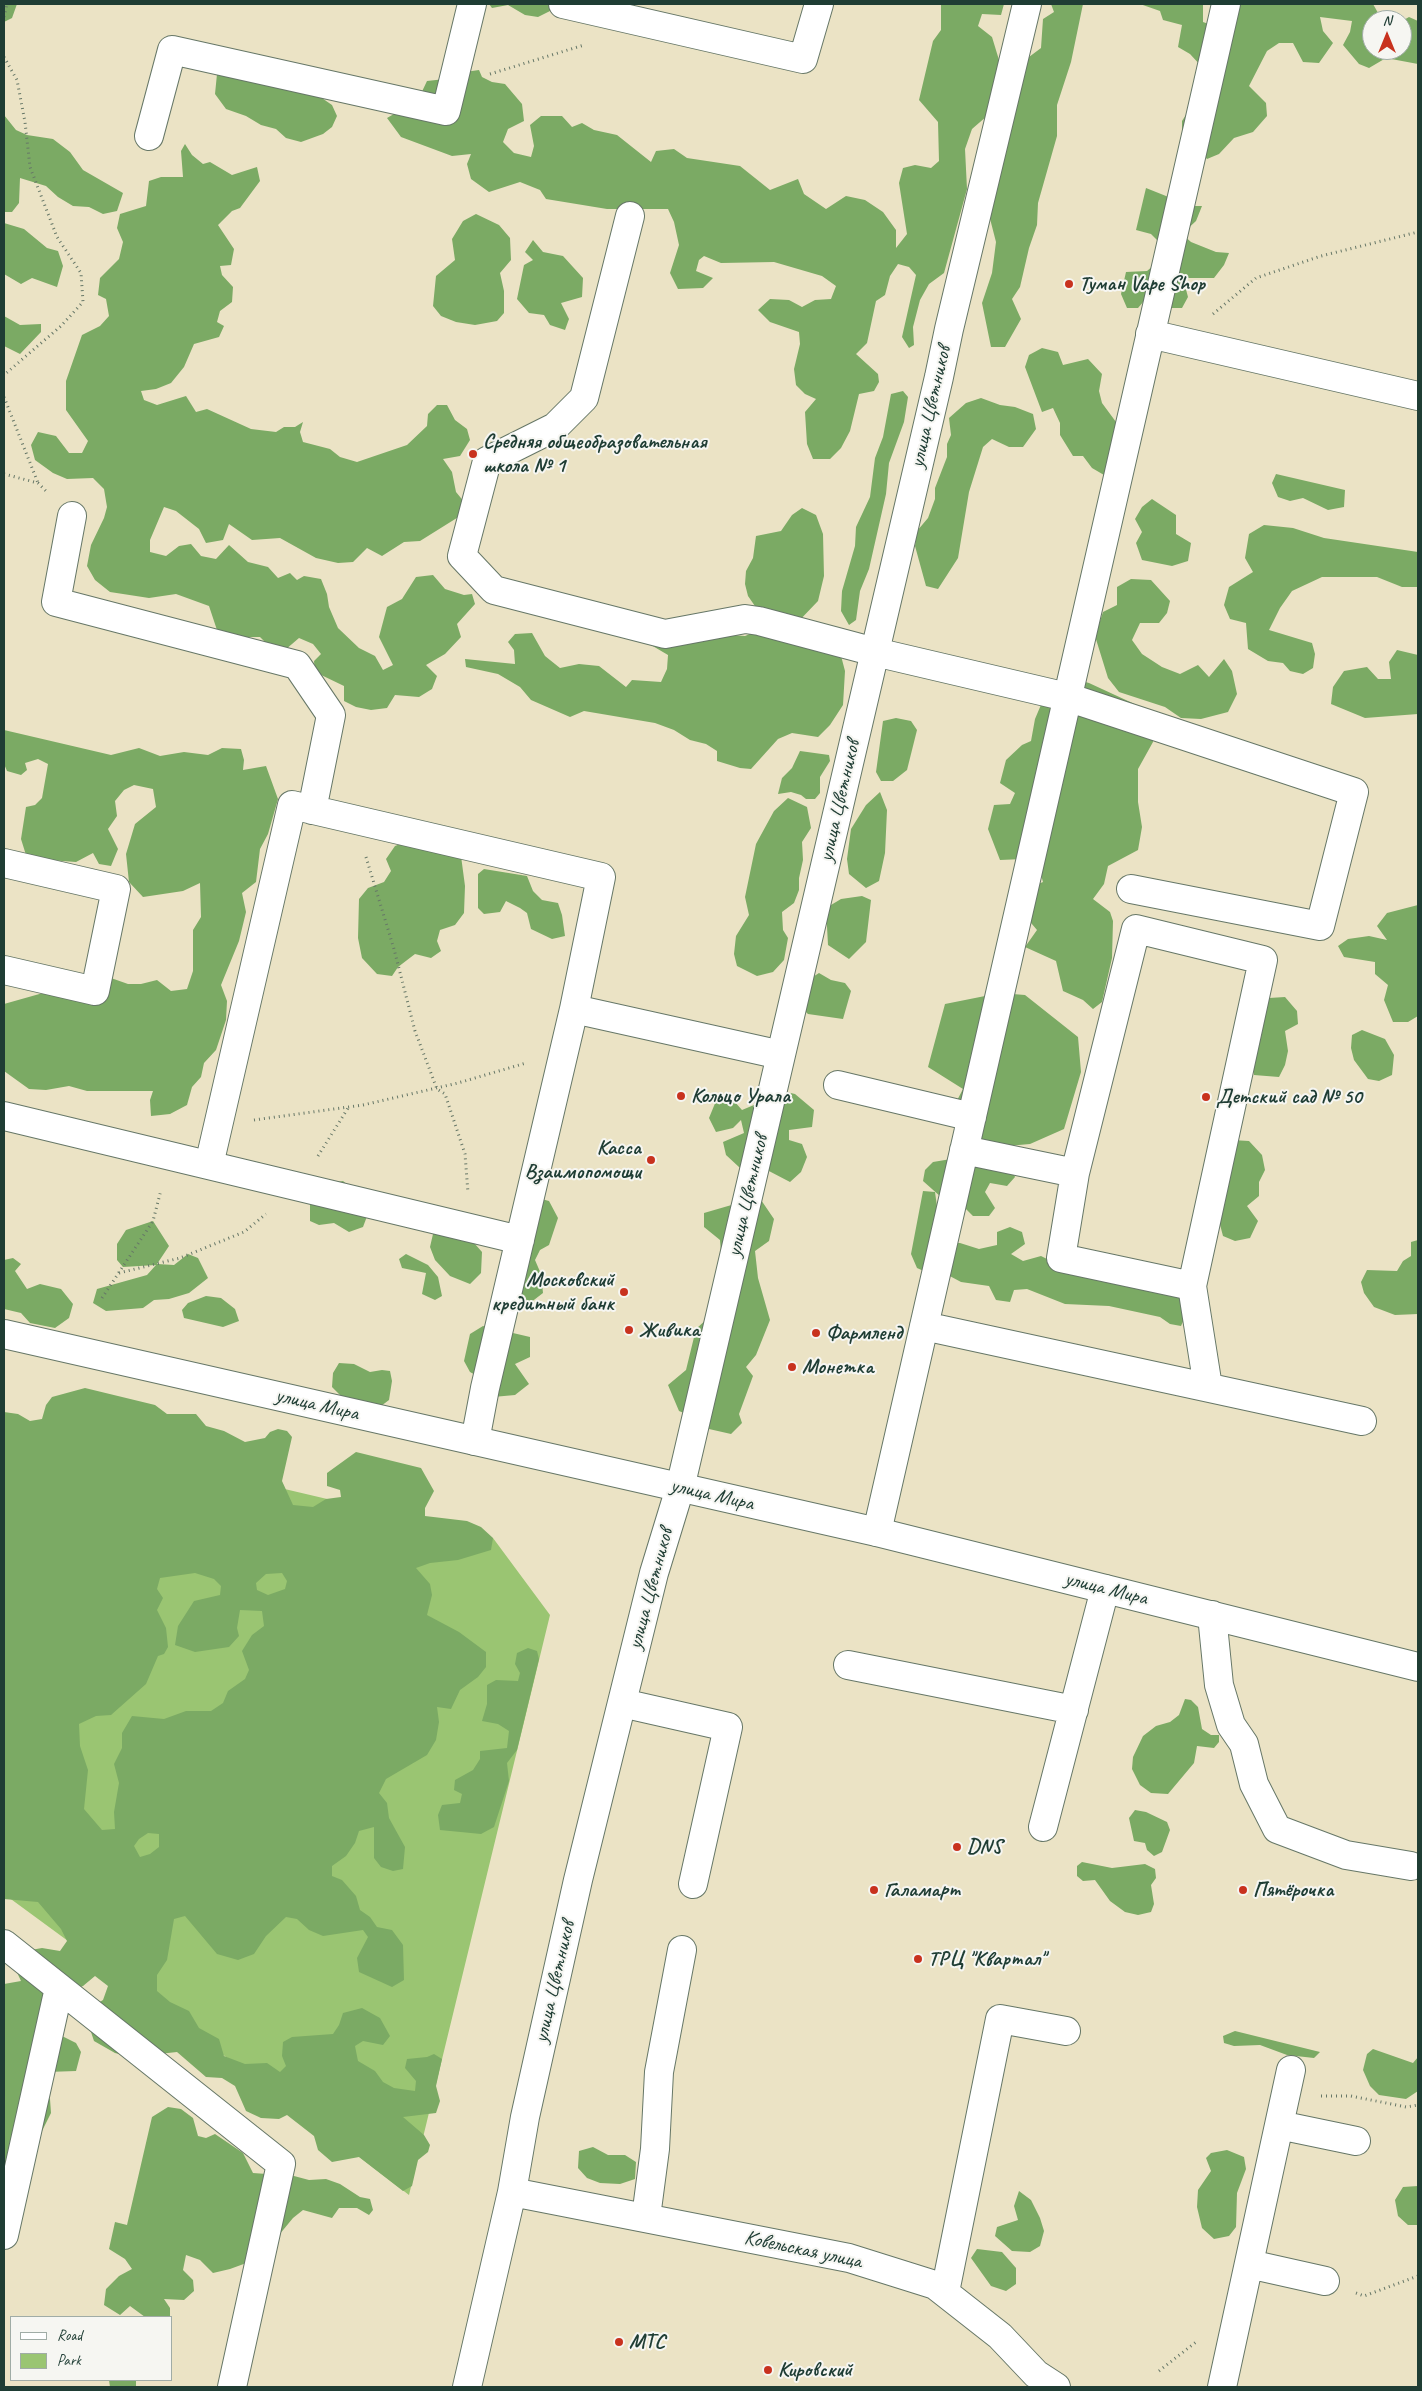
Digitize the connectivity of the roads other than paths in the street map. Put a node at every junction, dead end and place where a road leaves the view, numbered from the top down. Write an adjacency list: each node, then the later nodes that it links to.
1 (472, 4): 6 (street)
2 (563, 4): 3 (street)
3 (819, 4)
4 (1027, 4): 11 (street, улица Цветников)
5 (1226, 4): 8 (street)
6 (149, 136)
7 (630, 216): 11 (street)
8 (1150, 334): 9 (street); 12 (street)
9 (1418, 396)
10 (72, 516): 13 (street)
11 (875, 652): 12 (street); 18 (street, улица Цветников)
12 (1067, 697): 15 (street); 21 (street)
13 (312, 810): 17 (street); 23 (street)
14 (4, 863): 16 (street)
15 (1131, 889)
16 (4, 970)
17 (574, 1009): 18 (street); 25 (street)
18 (781, 1056): 32 (street, улица Цветников)
19 (838, 1085): 21 (street)
20 (4, 1116): 23 (street)
21 (972, 1117): 22 (street)
22 (964, 1150): 24 (street); 27 (street)
23 (209, 1165): 25 (street)
24 (1075, 1173): 26 (street); 26 (street)
25 (520, 1240): 31 (street)
26 (1192, 1286): 29 (street)
27 (924, 1326): 29 (street); 33 (street)
28 (4, 1334): 31 (street, улица Мира)
29 (1208, 1387): 30 (street)
30 (1362, 1421)
31 (475, 1441): 32 (street, улица Мира)
32 (680, 1488): 33 (street, улица Мира); 38 (street, улица Цветников)
33 (877, 1532): 34 (street, улица Мира)
34 (1105, 1589): 35 (street, улица Мира); 39 (street)
35 (1212, 1615): 37 (street, улица Мира); 41 (street)
36 (848, 1665): 39 (street)
37 (1418, 1666)
38 (622, 1703): 42 (street); 50 (street, улица Цветников)
39 (1074, 1710): 40 (street)
40 (1044, 1827)
41 (1412, 1866)
42 (693, 1884)
43 (4, 1944): 45 (street)
44 (682, 1950): 51 (street)
45 (59, 1988): 52 (street); 56 (street)
46 (1066, 2031): 55 (street)
47 (1288, 2083): 48 (street)
48 (1279, 2125): 49 (street); 53 (street)
49 (1356, 2141)
50 (512, 2192): 51 (street, Ковельская улица); 57 (street, улица Цветников)
51 (646, 2217): 55 (street, Ковельская улица)
52 (4, 2235)
53 (1249, 2264): 54 (street); 59 (street)
54 (1325, 2281)
55 (945, 2292): 58 (street, Ковельская улица)
56 (232, 2387)
57 (467, 2387)
58 (1056, 2387)
59 (1222, 2387)

